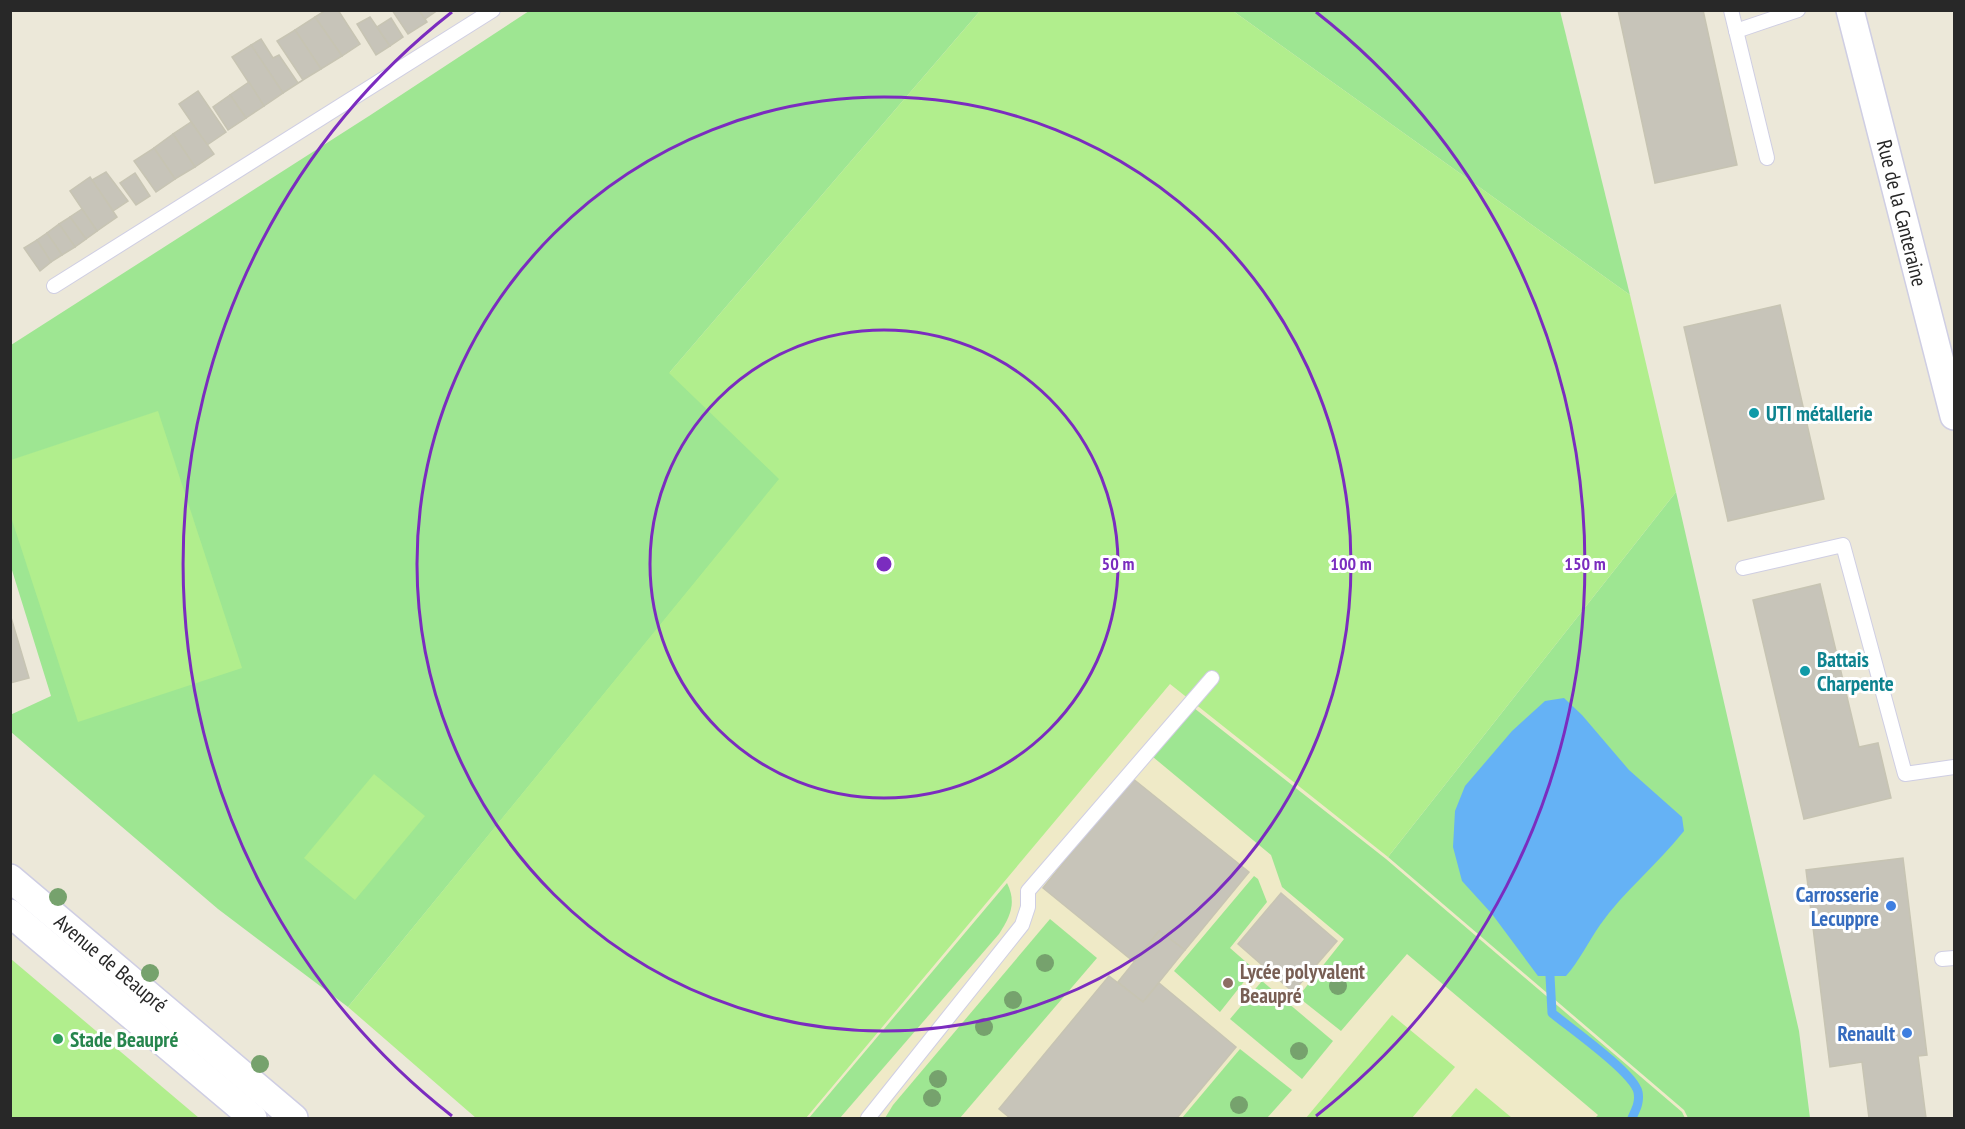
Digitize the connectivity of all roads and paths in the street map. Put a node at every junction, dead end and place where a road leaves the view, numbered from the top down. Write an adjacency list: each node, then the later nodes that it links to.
1 (493, 10): 7 (lane)
2 (1731, 10): 5 (lane)
3 (1798, 10): 5 (lane)
4 (1850, 10): 8 (street, Rue de la Canteraine)
5 (1736, 31): 6 (lane)
6 (1767, 158)
7 (54, 286)
8 (1954, 416)
9 (1743, 568): 11 (lane)
10 (1212, 678): 16 (lane)
11 (1954, 767)
12 (10, 878): 15 (street, Avenue de Beaupré)
13 (10, 913): 14 (street, Avenue de Beaupré)
14 (253, 1119)
15 (294, 1119)
16 (868, 1119)

